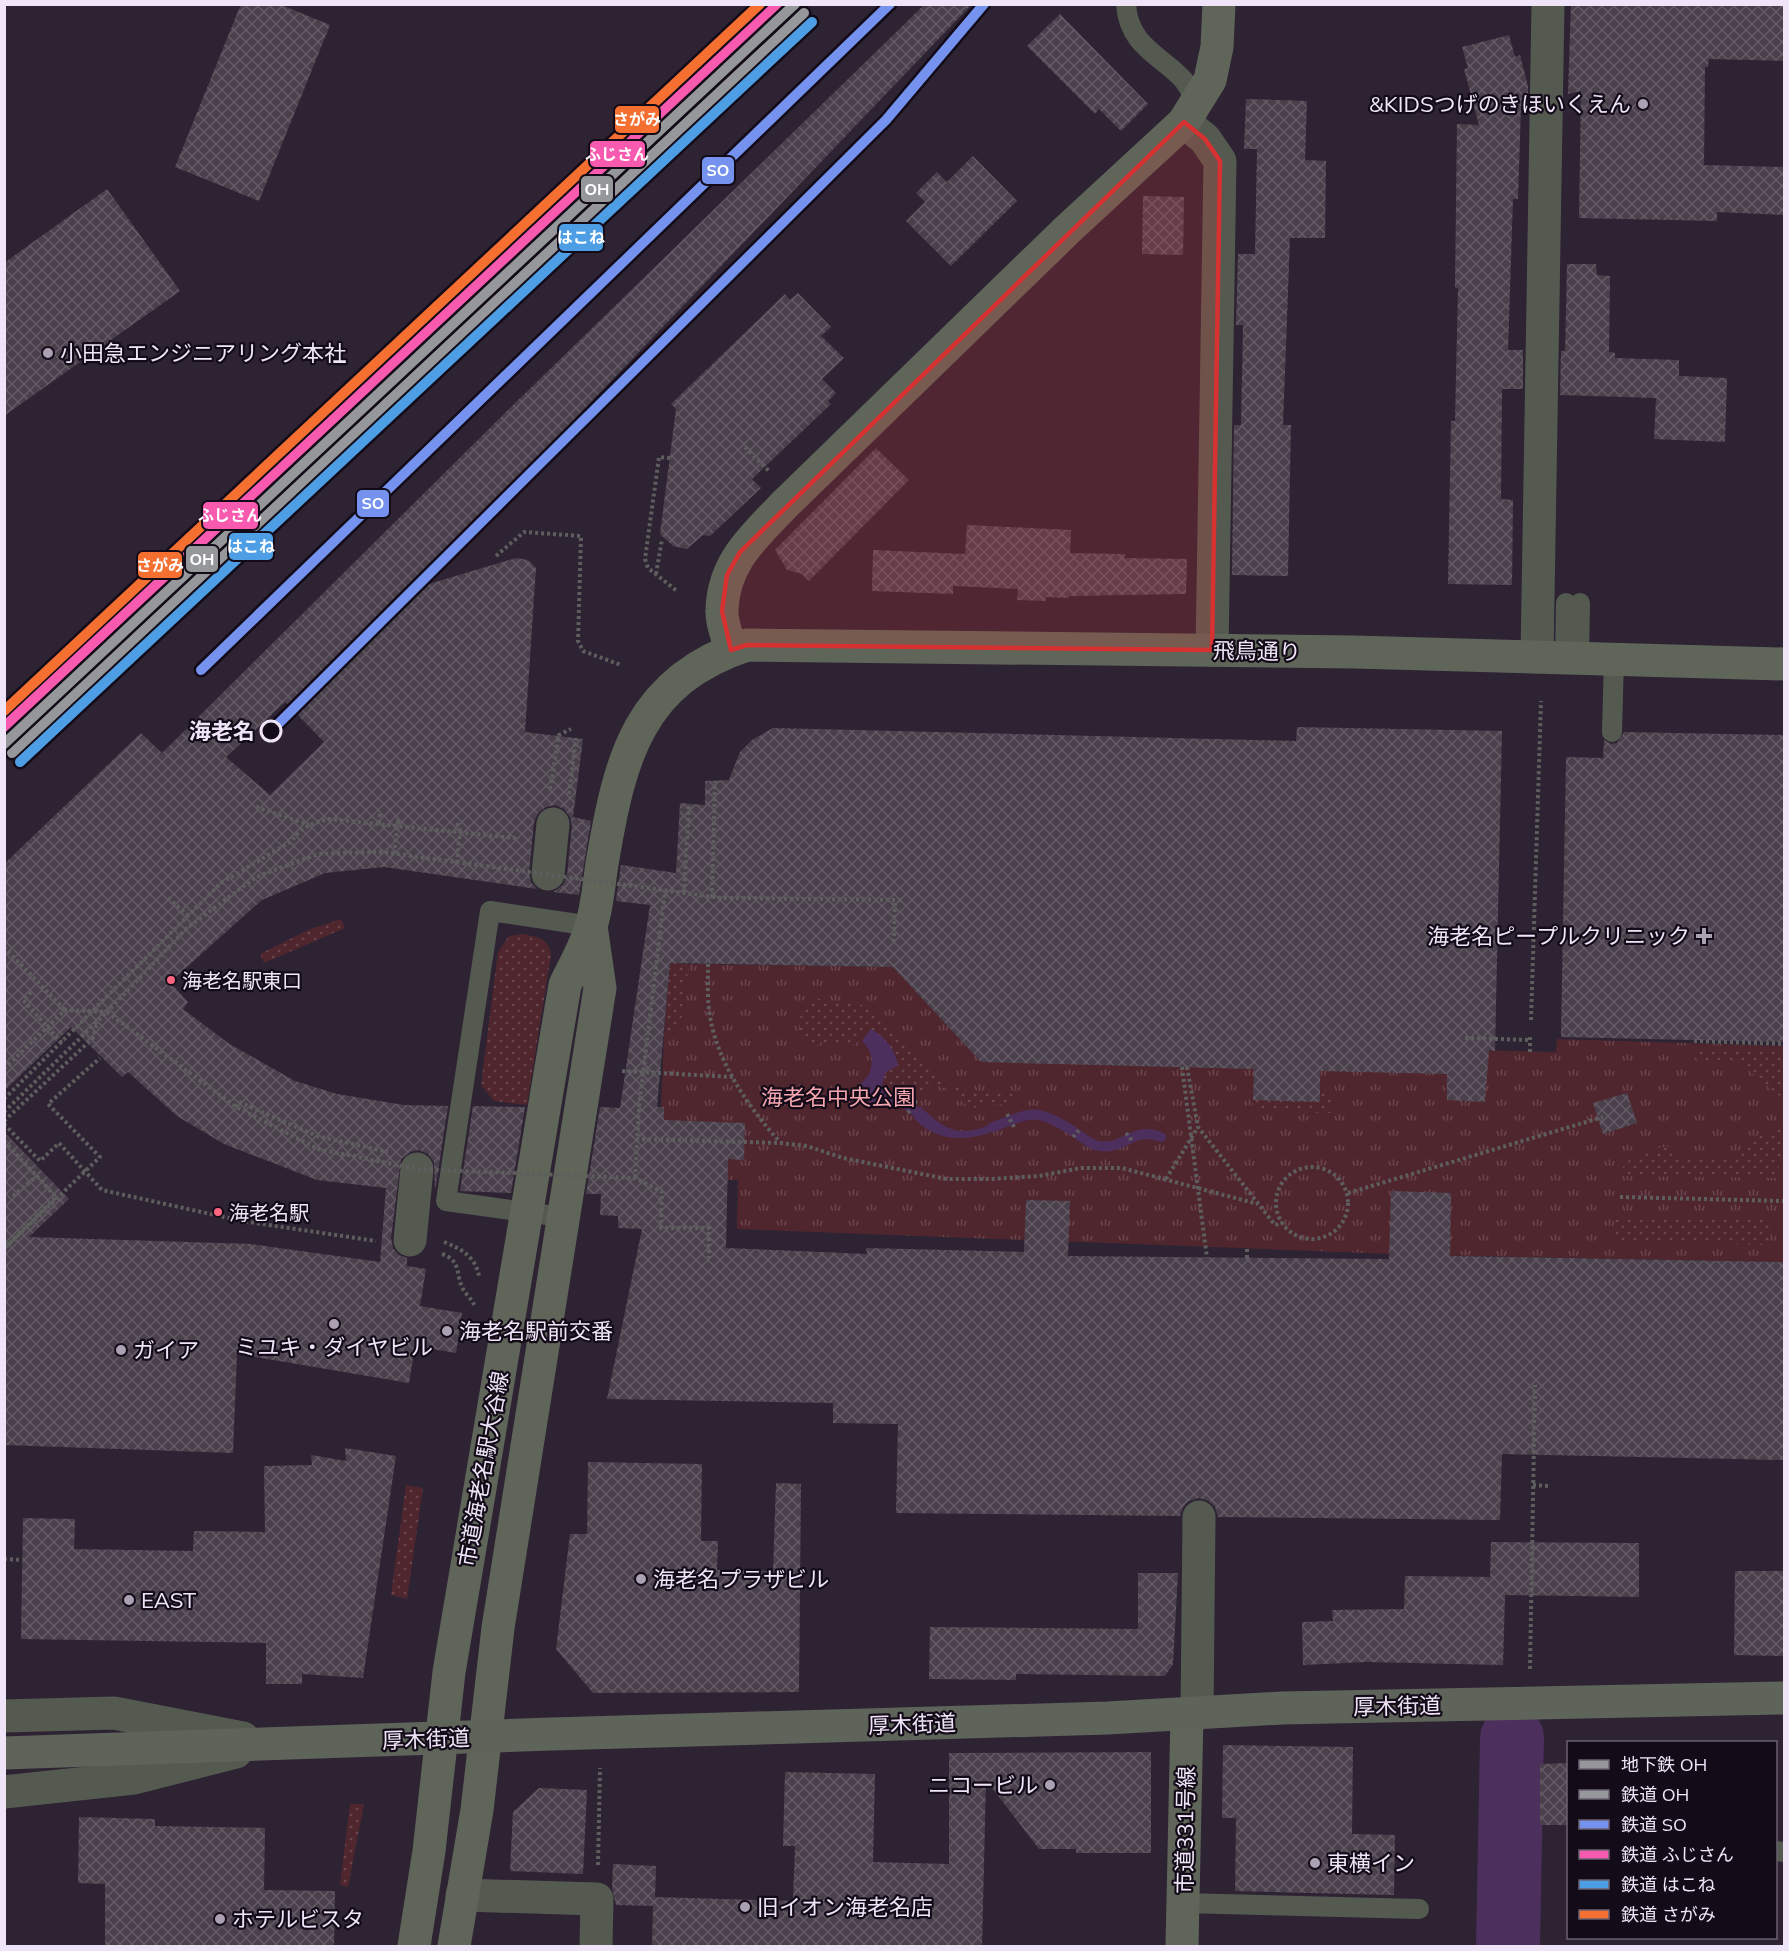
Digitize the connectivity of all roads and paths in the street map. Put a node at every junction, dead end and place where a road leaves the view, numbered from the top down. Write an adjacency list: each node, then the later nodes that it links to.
1 (1126, 4): 4 (lane)
2 (1220, 4): 4 (street)
3 (1548, 4): 15 (street)
4 (1189, 115): 13 (street); 14 (street)
5 (745, 447): 7 (path)
6 (670, 458): 10 (path)
7 (769, 471)
8 (662, 539): 10 (path)
9 (496, 556): 18 (path)
10 (656, 575): 11 (path)
11 (677, 591)
12 (1573, 603): 15 (lane)
13 (731, 650): 14 (street, 飛鳥通り); 44 (street, 市道海老名駅大谷線)
14 (1212, 650): 15 (street, 飛鳥通り)
15 (1560, 657): 16 (street, 飛鳥通り)
16 (1614, 659): 17 (street, 飛鳥通り); 21 (lane)
17 (1785, 664)
18 (621, 665)
19 (1541, 702): 51 (path)
20 (571, 729): 24 (path)
21 (1612, 732)
22 (576, 738): 28 (path)
23 (715, 781): 39 (path)
24 (550, 791)
25 (689, 804): 38 (path)
26 (256, 807): 32 (path)
27 (380, 813): 31 (path)
28 (560, 814): 36 (street)
29 (399, 816): 34 (path, bridge)
30 (457, 823): 35 (path, bridge)
31 (379, 824): 32 (path); 33 (path)
32 (309, 825): 43 (path)
33 (522, 832)
34 (394, 854): 35 (path, bridge); 50 (path, bridge)
35 (457, 863): 36 (path, bridge)
36 (548, 874): 37 (path, bridge)
37 (665, 892): 38 (path, bridge); 75 (path, bridge)
38 (684, 893): 39 (path, bridge)
39 (712, 897): 41 (path, bridge)
40 (168, 898): 43 (path)
41 (895, 900): 42 (path, bridge); 45 (path)
42 (903, 900)
43 (190, 917): 55 (path)
44 (591, 926): 89 (street, 市道海老名駅大谷線); 89 (lane); 90 (street, 市道海老名駅大谷線)
45 (894, 942)
46 (4, 948): 49 (path)
47 (708, 964): 61 (path)
48 (31, 992): 55 (path)
49 (65, 1010): 50 (path, bridge); 59 (path, bridge)
50 (107, 1012): 52 (path); 64 (path, bridge)
51 (1531, 1020)
52 (97, 1022): 65 (path); 69 (path)
53 (1466, 1038): 57 (path)
54 (1694, 1041): 56 (path)
55 (62, 1043): 62 (path)
56 (1785, 1044)
57 (1530, 1052)
58 (100, 1058): 80 (path)
59 (4, 1069)
60 (618, 1070): 61 (path)
61 (733, 1077): 78 (path)
62 (4, 1099)
63 (917, 1100): 66 (path)
64 (236, 1107): 79 (path, bridge); 79 (path, bridge)
65 (4, 1112)
66 (908, 1113)
67 (1007, 1114): 70 (path)
68 (1602, 1117): 84 (path)
69 (4, 1123): 80 (path)
70 (1014, 1127)
71 (1198, 1127): 83 (path); 88 (path); 97 (path, bridge)
72 (1080, 1129): 74 (path)
73 (1126, 1133): 77 (path)
74 (1073, 1137)
75 (636, 1139): 78 (path); 82 (path, bridge)
76 (4, 1141): 81 (path, bridge)
77 (1133, 1142)
78 (780, 1143): 83 (path)
79 (407, 1161): 82 (path, bridge); 93 (street)
80 (85, 1171): 92 (path); 95 (path)
81 (37, 1176): 85 (path); 95 (path, bridge)
82 (635, 1178): 96 (path, bridge)
83 (1166, 1179): 88 (path)
84 (1348, 1193): 91 (path); 91 (path)
85 (13, 1196)
86 (1620, 1197): 87 (path)
87 (1785, 1201)
88 (1258, 1204): 91 (path)
89 (526, 1212): 90 (lane); 112 (street, 市道海老名駅大谷線)
90 (562, 1217): 111 (street, 市道海老名駅大谷線)
91 (1282, 1223)
92 (378, 1241)
93 (423, 1246): 99 (path); 100 (path)
94 (1247, 1249): 98 (path)
95 (4, 1250)
96 (709, 1258)
97 (1207, 1258)
98 (1247, 1258)
99 (479, 1280)
100 (475, 1313)
101 (1535, 1385): 102 (path)
102 (1533, 1485): 103 (path); 107 (path)
103 (1548, 1486)
104 (1199, 1526): 109 (street)
105 (4, 1559): 106 (path)
106 (22, 1560)
107 (1530, 1676)
108 (1785, 1698): 109 (main road, 厚木街道)
109 (1192, 1714): 111 (main road, 厚木街道); 119 (street, 市道331号線)
110 (4, 1716): 113 (street)
111 (485, 1737): 112 (main road, 厚木街道); 117 (street, 市道海老名駅大谷線)
112 (441, 1738): 113 (main road, 厚木街道); 121 (street, 市道海老名駅大谷線)
113 (269, 1744): 114 (main road, 厚木街道); 116 (street)
114 (4, 1753)
115 (601, 1758): 118 (path)
116 (4, 1792)
117 (462, 1895): 118 (street); 122 (street, 市道海老名駅大谷線)
118 (597, 1899): 123 (street)
119 (1184, 1904): 120 (lane); 124 (street, 市道331号線)
120 (1419, 1909)
121 (414, 1947)
122 (454, 1947)
123 (596, 1947)
124 (1182, 1947)

